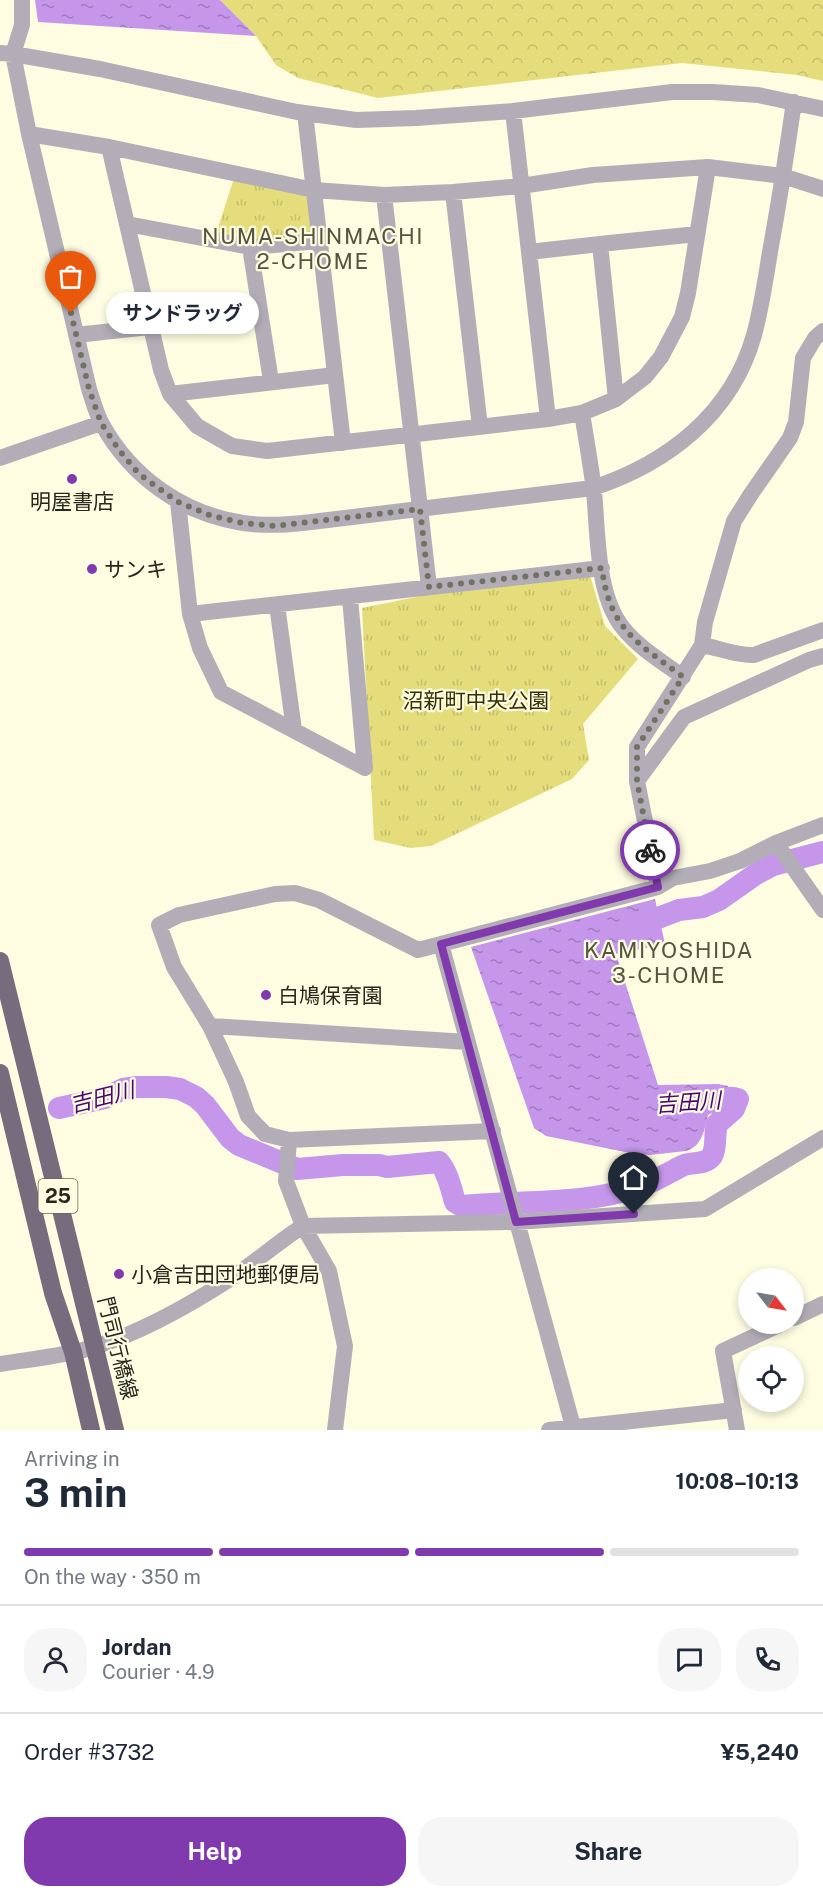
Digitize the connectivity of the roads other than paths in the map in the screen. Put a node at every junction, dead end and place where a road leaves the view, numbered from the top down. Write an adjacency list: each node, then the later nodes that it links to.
1 (22, 0): 2 (street)
2 (6, 53): 6 (street); 7 (street)
3 (794, 102): 4 (street); 5 (street); 10 (street)
4 (823, 109)
5 (513, 111): 6 (street); 11 (street)
6 (305, 113): 13 (street)
7 (29, 134): 8 (street); 25 (street)
8 (109, 147): 13 (street); 16 (street)
9 (708, 167): 10 (street); 11 (street); 17 (street)
10 (783, 176): 12 (street); 37 (street)
11 (521, 186): 14 (street); 21 (street)
12 (823, 189)
13 (314, 190): 15 (street); 18 (street)
14 (453, 192): 15 (street); 33 (street)
15 (384, 195): 34 (street)
16 (127, 224): 20 (street); 23 (street)
17 (697, 234): 19 (street); 29 (street)
18 (320, 241): 20 (street); 26 (street)
19 (600, 244): 21 (street); 29 (street)
20 (250, 247): 22 (street)
21 (529, 252): 31 (street)
22 (260, 315): 23 (street); 27 (street)
23 (151, 327): 25 (street); 28 (street)
24 (823, 331): 46 (street)
25 (76, 335): 32 (street)
26 (335, 375): 27 (street); 35 (street)
27 (272, 381): 28 (street)
28 (171, 394): 35 (street)
29 (616, 399): 30 (street)
30 (582, 413): 31 (street); 37 (street)
31 (548, 419): 33 (street)
32 (101, 423): 36 (street); 38 (street)
33 (480, 427): 34 (street)
34 (412, 435): 35 (street); 39 (street)
35 (343, 443)
36 (0, 458)
37 (593, 488): 39 (street); 40 (street)
38 (178, 502): 39 (street); 44 (street)
39 (420, 509): 41 (street)
40 (602, 568): 41 (street); 48 (street)
41 (429, 587): 42 (street)
42 (350, 598): 43 (street); 49 (street)
43 (277, 605): 44 (street); 49 (street)
44 (190, 614): 49 (street)
45 (823, 630): 46 (street)
46 (702, 645): 48 (street)
47 (823, 656): 50 (street)
48 (683, 677): 50 (street)
49 (294, 730)
50 (637, 781): 53 (street)
51 (818, 829): 52 (street)
52 (776, 843): 53 (street); 54 (street)
53 (658, 887): 55 (street)
54 (823, 910)
55 (441, 944): 57 (street); 58 (street)
56 (0, 961): 68 (main road, 門司行橋線 / 25)
57 (210, 1026): 58 (street); 62 (street)
58 (468, 1042): 60 (street)
59 (0, 1076): 69 (main road, 25)
60 (493, 1131): 62 (street); 63 (street)
61 (823, 1138): 63 (street)
62 (289, 1140): 64 (street)
63 (516, 1222): 64 (street); 72 (street)
64 (303, 1226): 68 (street); 75 (street)
65 (823, 1304): 66 (street)
66 (804, 1313)
67 (760, 1334): 71 (street)
68 (95, 1347): 69 (street); 74 (main road, 門司行橋線 / 25)
69 (73, 1352): 70 (street); 73 (main road, 25)
70 (0, 1364)
71 (734, 1410): 72 (street); 77 (street)
72 (574, 1429): 76 (street)
73 (91, 1430)
74 (115, 1430)
75 (335, 1430)
76 (549, 1430)
77 (737, 1430)

